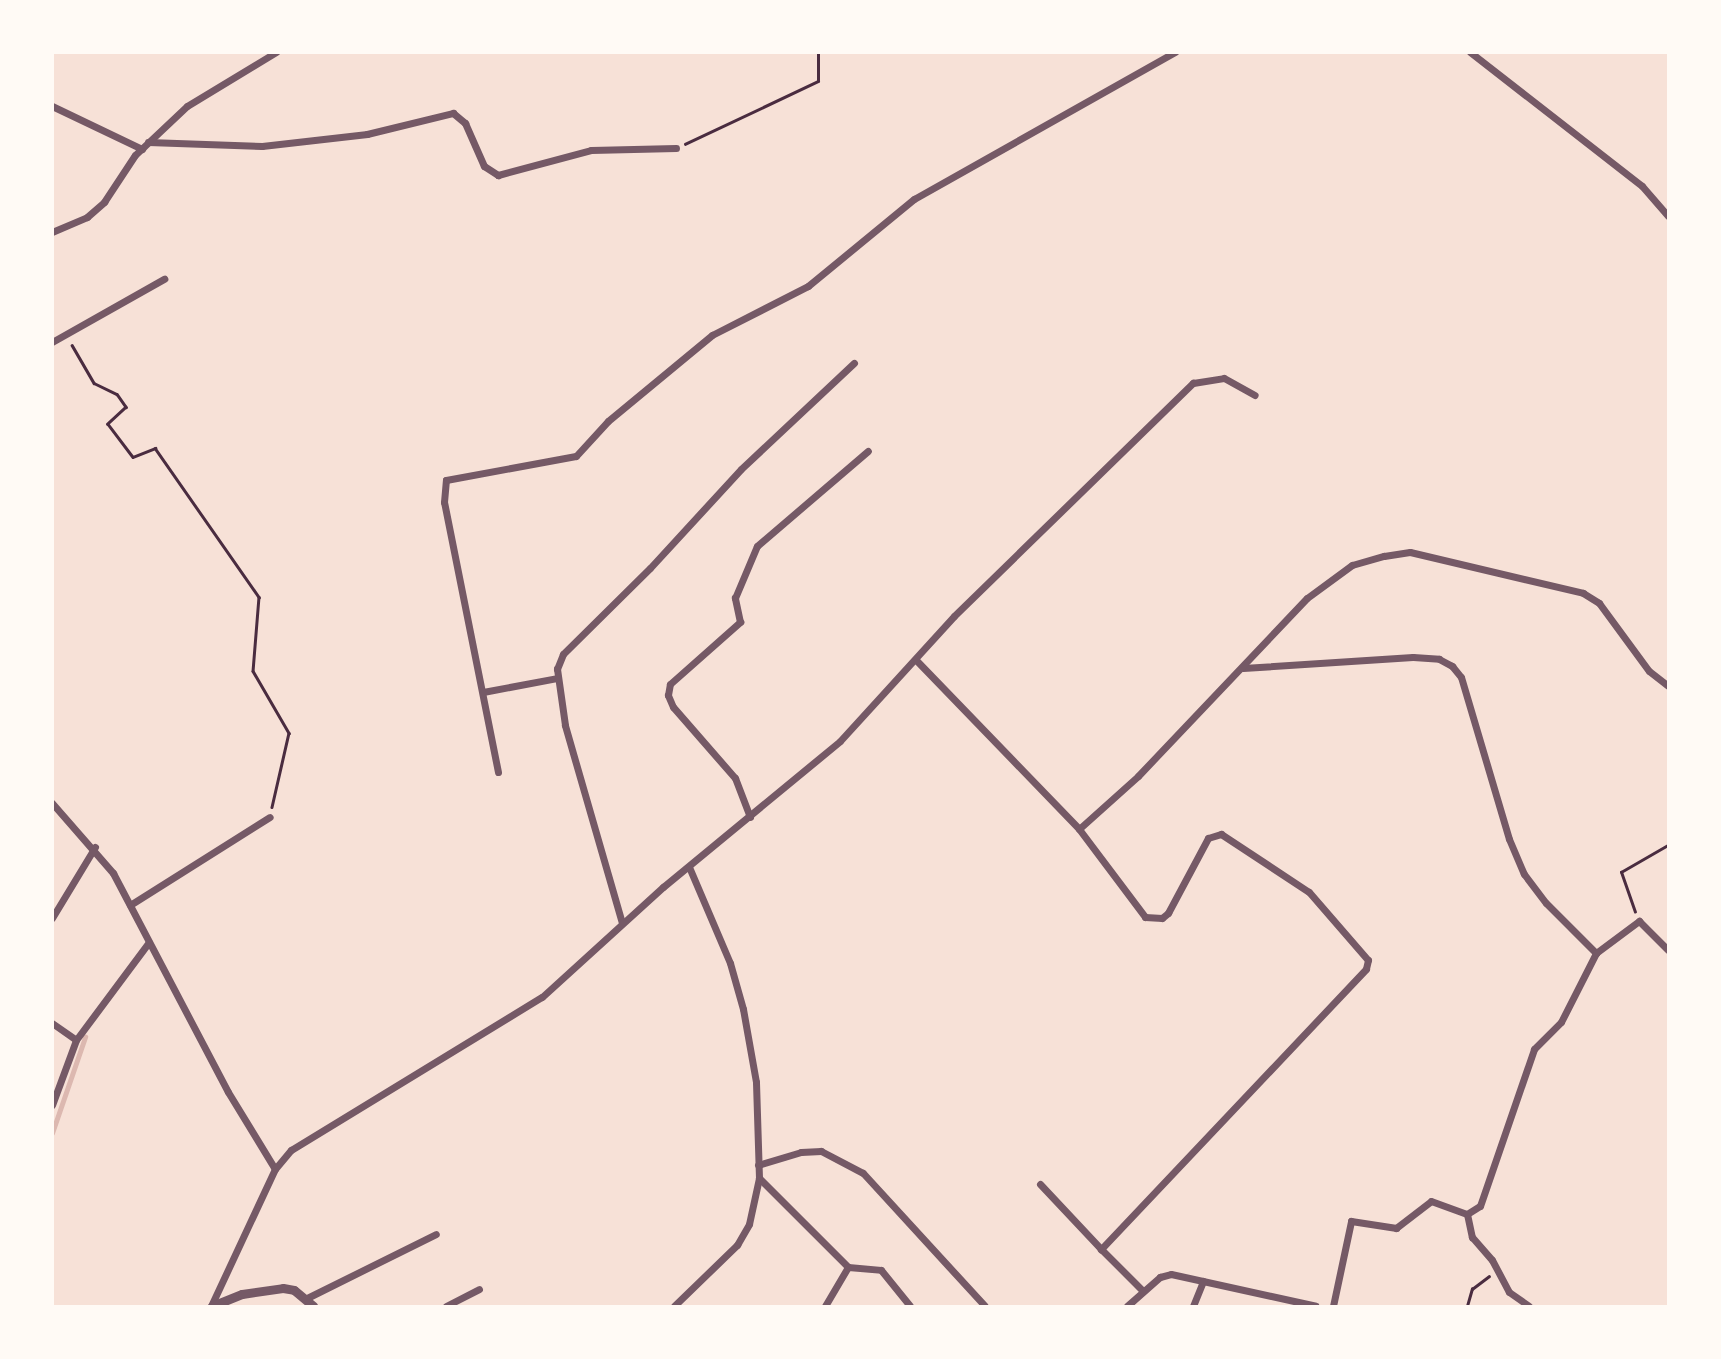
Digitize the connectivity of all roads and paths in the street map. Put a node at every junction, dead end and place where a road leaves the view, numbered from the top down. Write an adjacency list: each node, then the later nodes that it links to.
1 (276, 52): 5 (street)
2 (818, 52): 8 (path)
3 (1175, 52): 22 (street)
4 (1470, 52): 10 (street)
5 (266, 56): 7 (street)
6 (52, 106): 9 (street)
7 (148, 142): 8 (street); 9 (street)
8 (676, 148)
9 (142, 149): 11 (street)
10 (1668, 216)
11 (52, 232)
12 (164, 279): 13 (street)
13 (66, 334): 14 (street); 25 (path)
14 (52, 342)
15 (854, 363): 20 (street)
16 (1255, 395): 18 (street)
17 (868, 451): 26 (street)
18 (916, 660): 26 (street); 27 (street)
19 (1242, 668): 21 (street); 27 (street); 37 (street)
20 (557, 678): 22 (street); 34 (street)
21 (1668, 686)
22 (484, 692): 23 (street)
23 (498, 772)
24 (54, 806): 29 (street)
25 (270, 817): 31 (street)
26 (750, 817): 30 (street)
27 (1079, 829): 47 (street)
28 (1668, 845): 33 (path)
29 (95, 848): 31 (street); 32 (street)
30 (689, 867): 34 (street); 41 (street)
31 (130, 905): 35 (street)
32 (52, 918)
33 (1641, 922): 36 (street); 37 (street)
34 (622, 923): 42 (street)
35 (149, 942): 39 (street); 42 (street)
36 (1668, 950)
37 (1596, 953): 45 (street)
38 (52, 1023): 39 (street)
39 (76, 1040): 40 (street)
40 (52, 1105)
41 (758, 1165): 43 (street); 60 (street)
42 (275, 1170): 54 (street)
43 (759, 1178): 48 (street); 57 (street)
44 (1040, 1184): 47 (street)
45 (1466, 1213): 49 (street); 64 (street)
46 (436, 1234): 53 (street)
47 (1101, 1249): 52 (street)
48 (848, 1267): 58 (street); 59 (street)
49 (1497, 1270): 65 (path); 66 (street)
50 (1203, 1280): 52 (street); 62 (street); 63 (street)
51 (479, 1289): 56 (street)
52 (1143, 1291): 61 (street)
53 (305, 1299): 54 (street); 55 (street)
54 (212, 1307)
55 (313, 1307)
56 (446, 1307)
57 (674, 1307)
58 (825, 1307)
59 (910, 1307)
60 (985, 1307)
61 (1126, 1307)
62 (1193, 1307)
63 (1316, 1307)
64 (1333, 1307)
65 (1467, 1307)
66 (1529, 1307)

